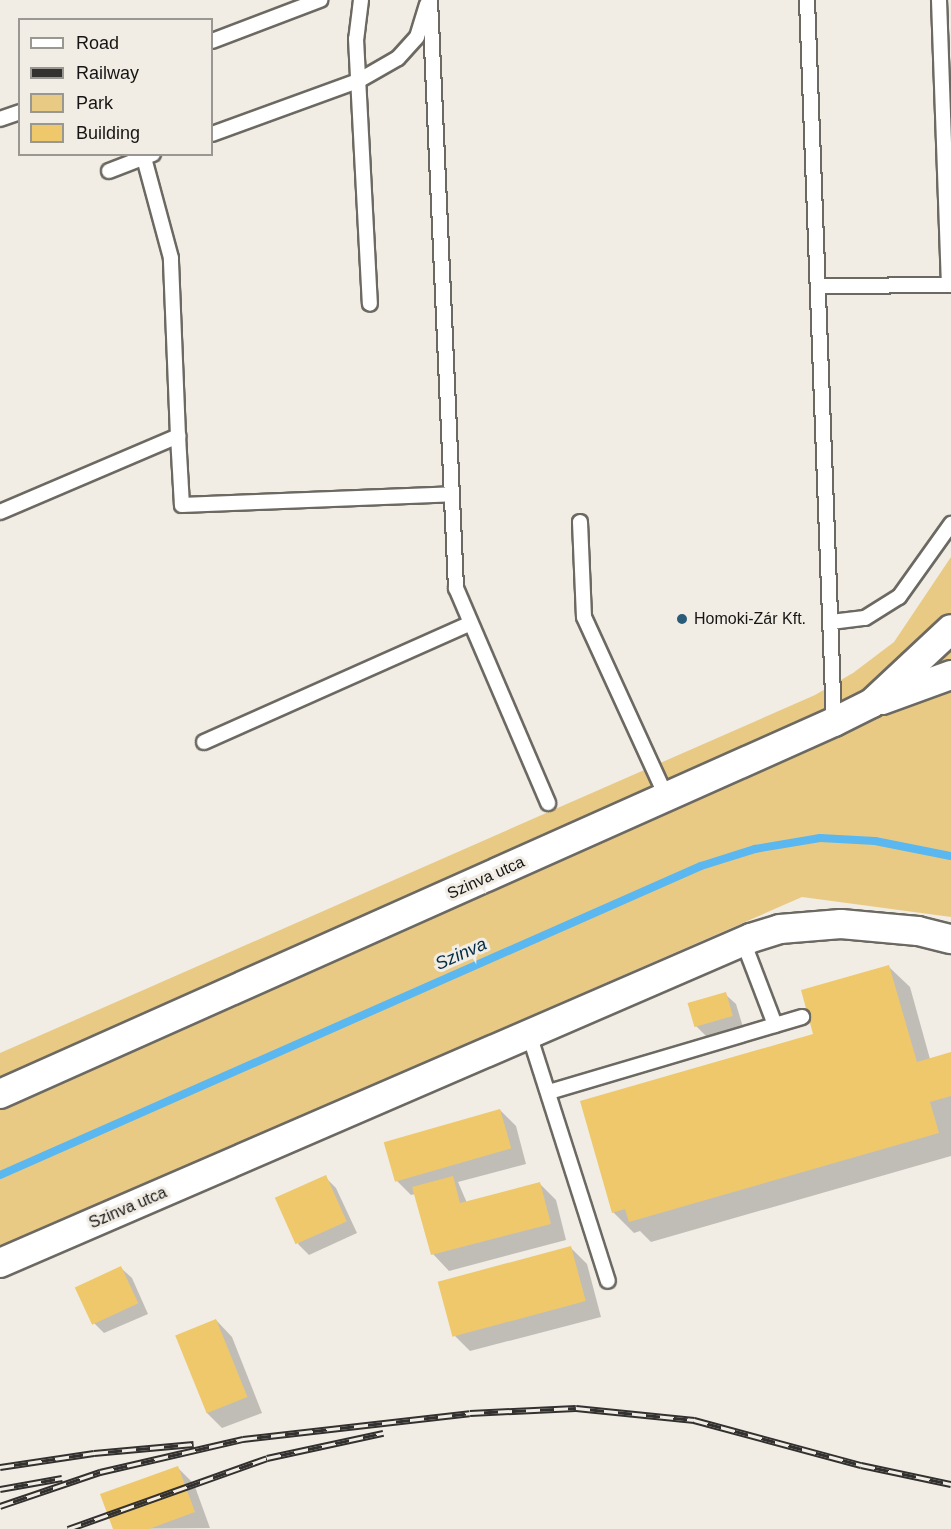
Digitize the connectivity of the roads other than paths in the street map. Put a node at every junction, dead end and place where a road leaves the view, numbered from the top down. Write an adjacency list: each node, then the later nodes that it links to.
1 (361, 0): 7 (lane)
2 (430, 0): 7 (lane); 17 (lane)
3 (807, 0): 14 (lane)
4 (939, 0): 13 (lane)
5 (316, 1): 6 (lane)
6 (213, 40)
7 (358, 81): 10 (lane); 15 (lane)
8 (18, 113): 9 (lane)
9 (0, 119)
10 (213, 134)
11 (149, 156): 12 (lane); 16 (lane)
12 (109, 171)
13 (950, 285): 14 (lane)
14 (818, 286): 21 (lane)
15 (370, 304)
16 (178, 436): 17 (lane); 18 (lane)
17 (452, 494): 22 (lane)
18 (0, 512)
19 (580, 522): 28 (lane)
20 (951, 524): 21 (lane)
21 (831, 622): 26 (lane)
22 (469, 624): 27 (lane); 29 (lane)
23 (951, 629): 25 (street, Szinva utca)
24 (951, 675): 25 (street)
25 (872, 703): 26 (street, Szinva utca)
26 (834, 722): 28 (street, Szinva utca)
27 (204, 742)
28 (668, 798): 36 (street, Szinva utca)
29 (548, 803)
30 (747, 939): 31 (street, Szinva utca); 33 (lane); 34 (street, Szinva utca)
31 (951, 939)
32 (802, 1017): 33 (lane)
33 (775, 1025): 35 (lane)
34 (529, 1034): 35 (lane); 37 (street, Szinva utca)
35 (549, 1092): 38 (lane)
36 (0, 1094)
37 (0, 1263)
38 (608, 1281)

